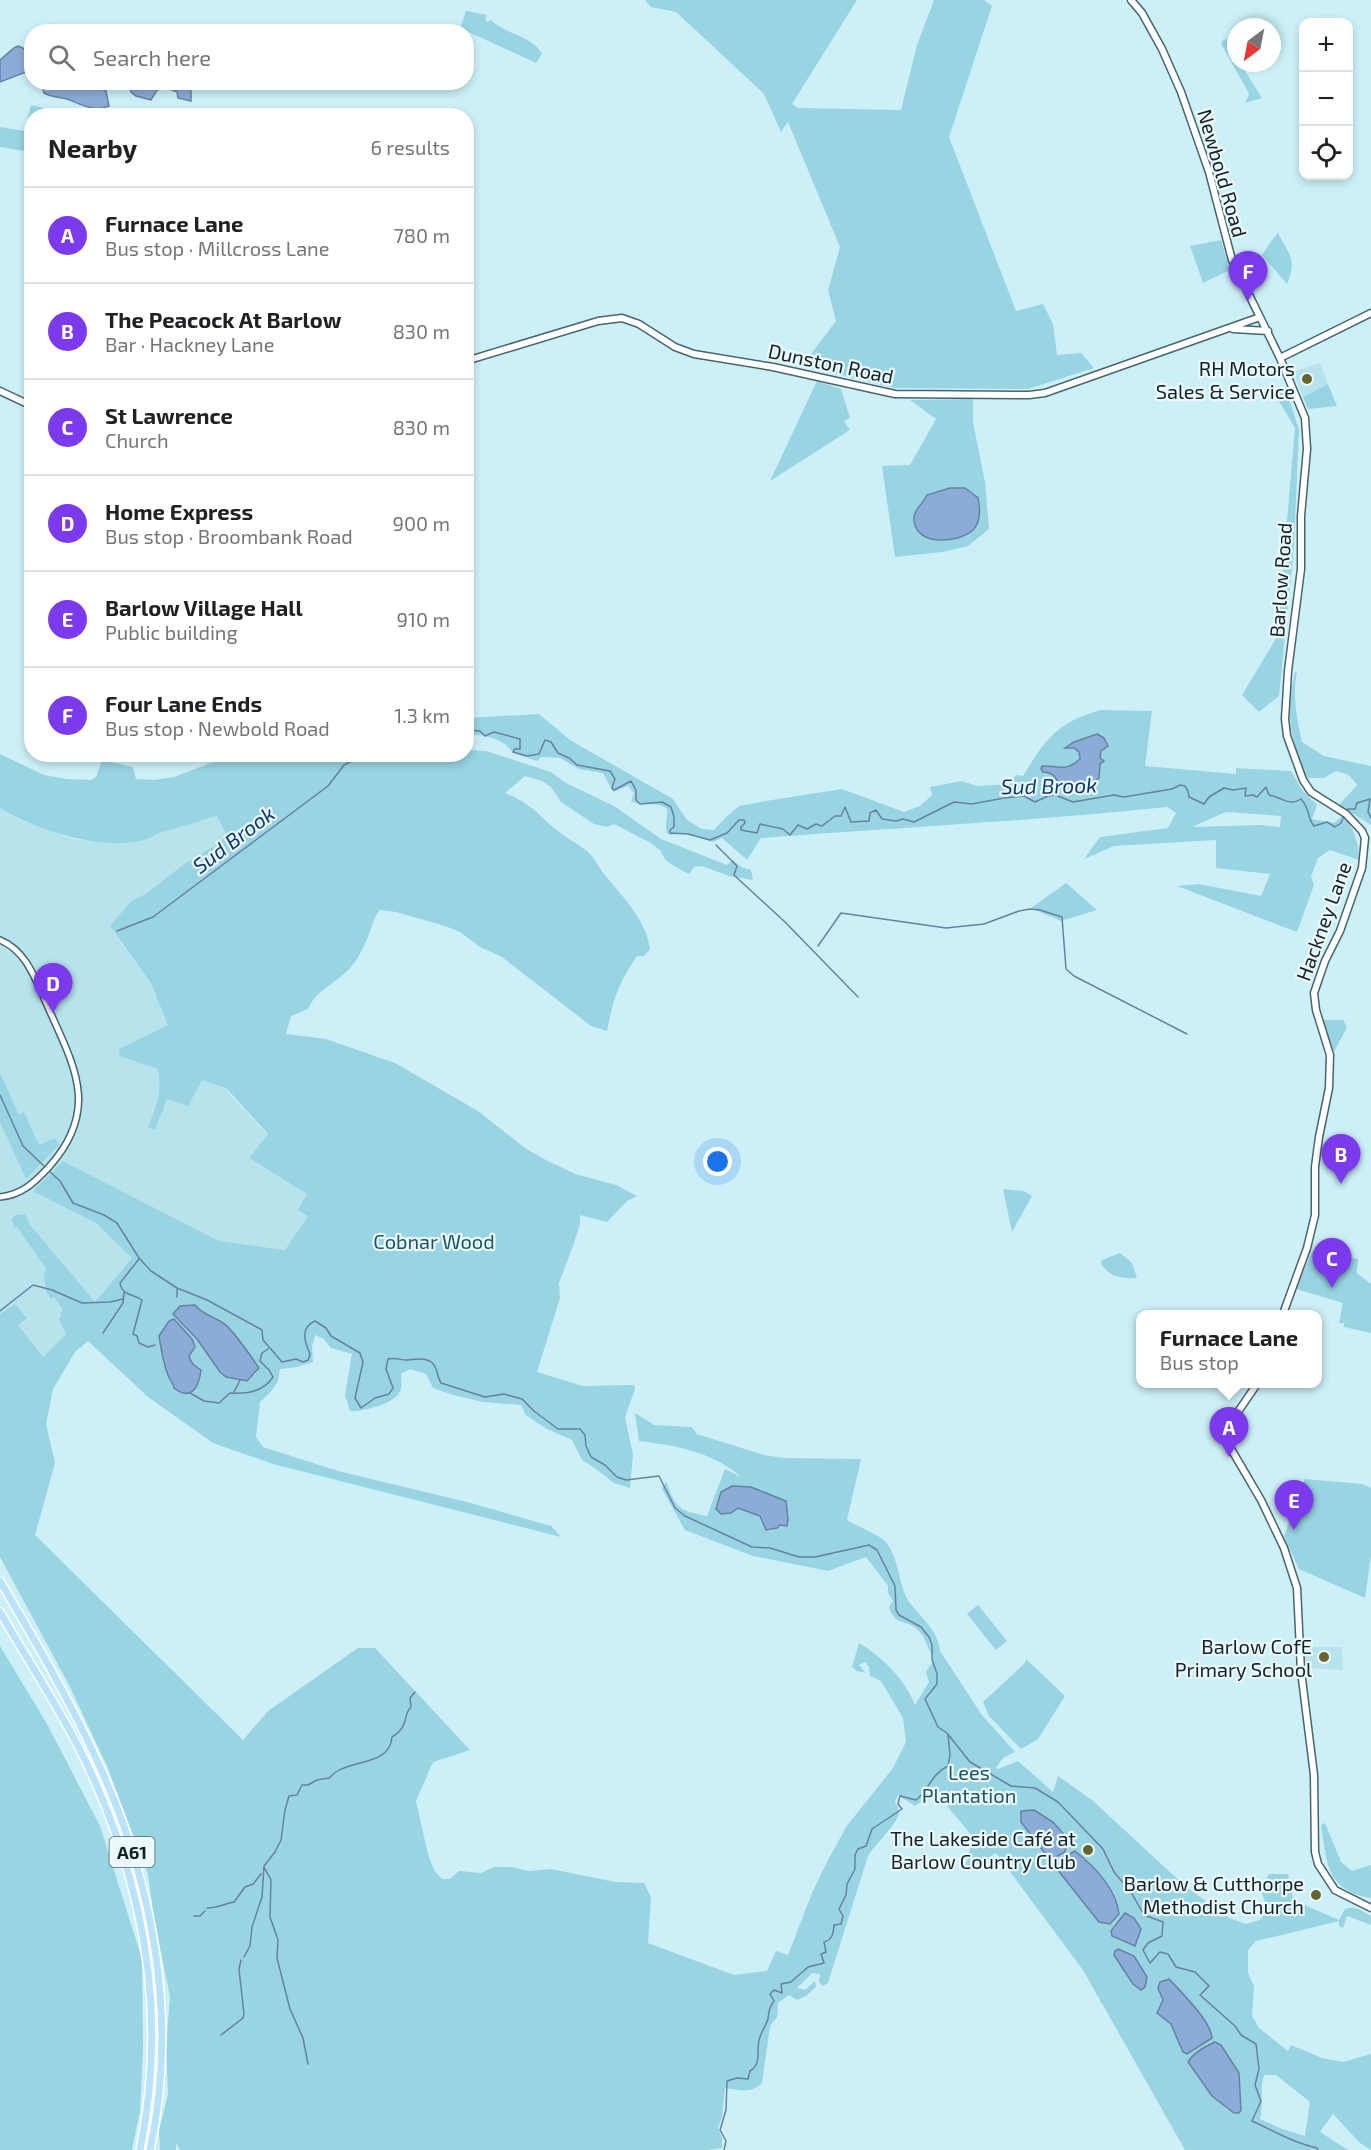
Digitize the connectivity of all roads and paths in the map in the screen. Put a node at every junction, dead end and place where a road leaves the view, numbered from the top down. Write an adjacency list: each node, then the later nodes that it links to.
1 (1131, 0): 3 (main road, Newbold Road)
2 (1371, 313): 6 (main road)
3 (1260, 317): 4 (main road, Dunston Road); 5 (main road, Newbold Road)
4 (1229, 328): 5 (main road, Dunston Road); 7 (main road, Dunston Road)
5 (1268, 331): 6 (main road, Newbold Road)
6 (1280, 358): 10 (main road, Barlow Road)
7 (474, 359)
8 (0, 390): 9 (main road)
9 (24, 402)
10 (1321, 800): 13 (main road, Hackney Lane)
11 (0, 940): 12 (street)
12 (0, 1197)
13 (1285, 1310)
14 (1254, 1388): 17 (main road)
15 (0, 1581): 19 (highway, A61)
16 (0, 1611): 18 (highway, A61)
17 (1371, 1908)
18 (140, 2150)
19 (150, 2150)

